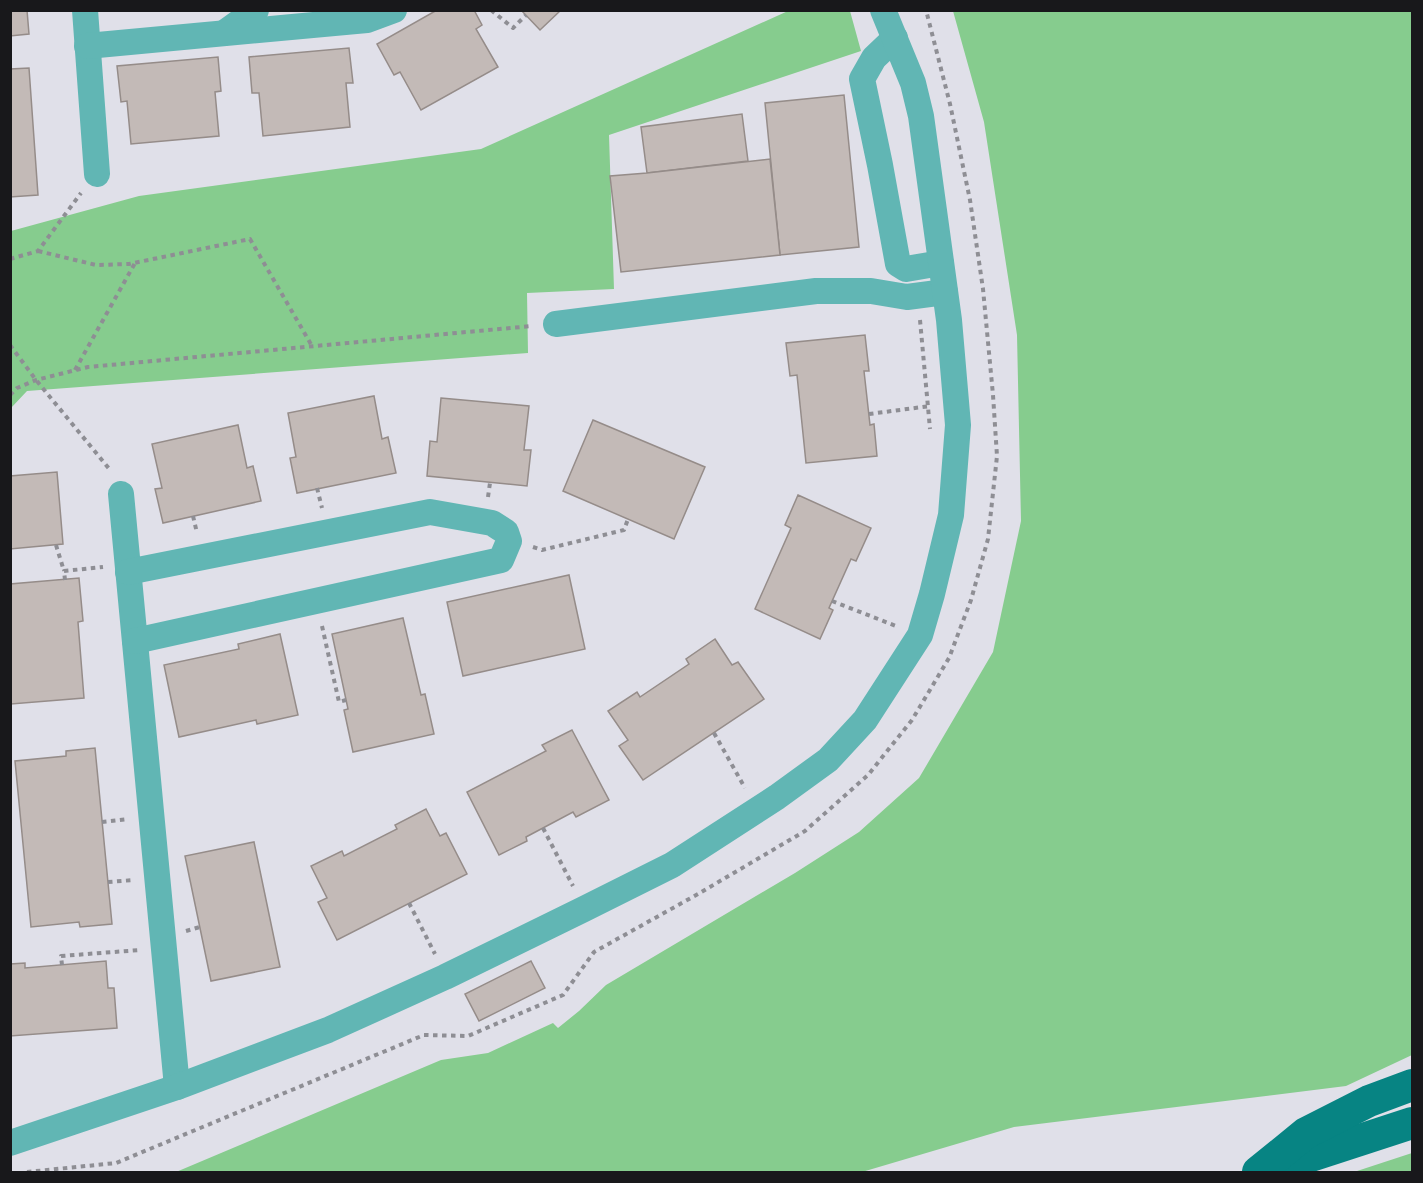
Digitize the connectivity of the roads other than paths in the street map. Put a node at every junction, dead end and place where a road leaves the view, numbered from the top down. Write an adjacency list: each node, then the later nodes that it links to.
1 (85, 10): 7 (street)
2 (256, 10): 5 (street)
3 (394, 10): 5 (street)
4 (884, 10): 6 (street)
5 (224, 33): 7 (street)
6 (895, 38): 9 (street); 9 (street)
7 (87, 46): 8 (street)
8 (97, 174)
9 (941, 263): 10 (street)
10 (945, 292): 11 (street); 16 (street)
11 (556, 324)
12 (121, 494): 13 (street)
13 (128, 568): 14 (street); 14 (street)
14 (135, 641): 16 (street)
15 (1413, 1085): 19 (main road)
16 (177, 1087): 18 (street)
17 (1413, 1123): 19 (main road)
18 (10, 1143)
19 (1258, 1173)

